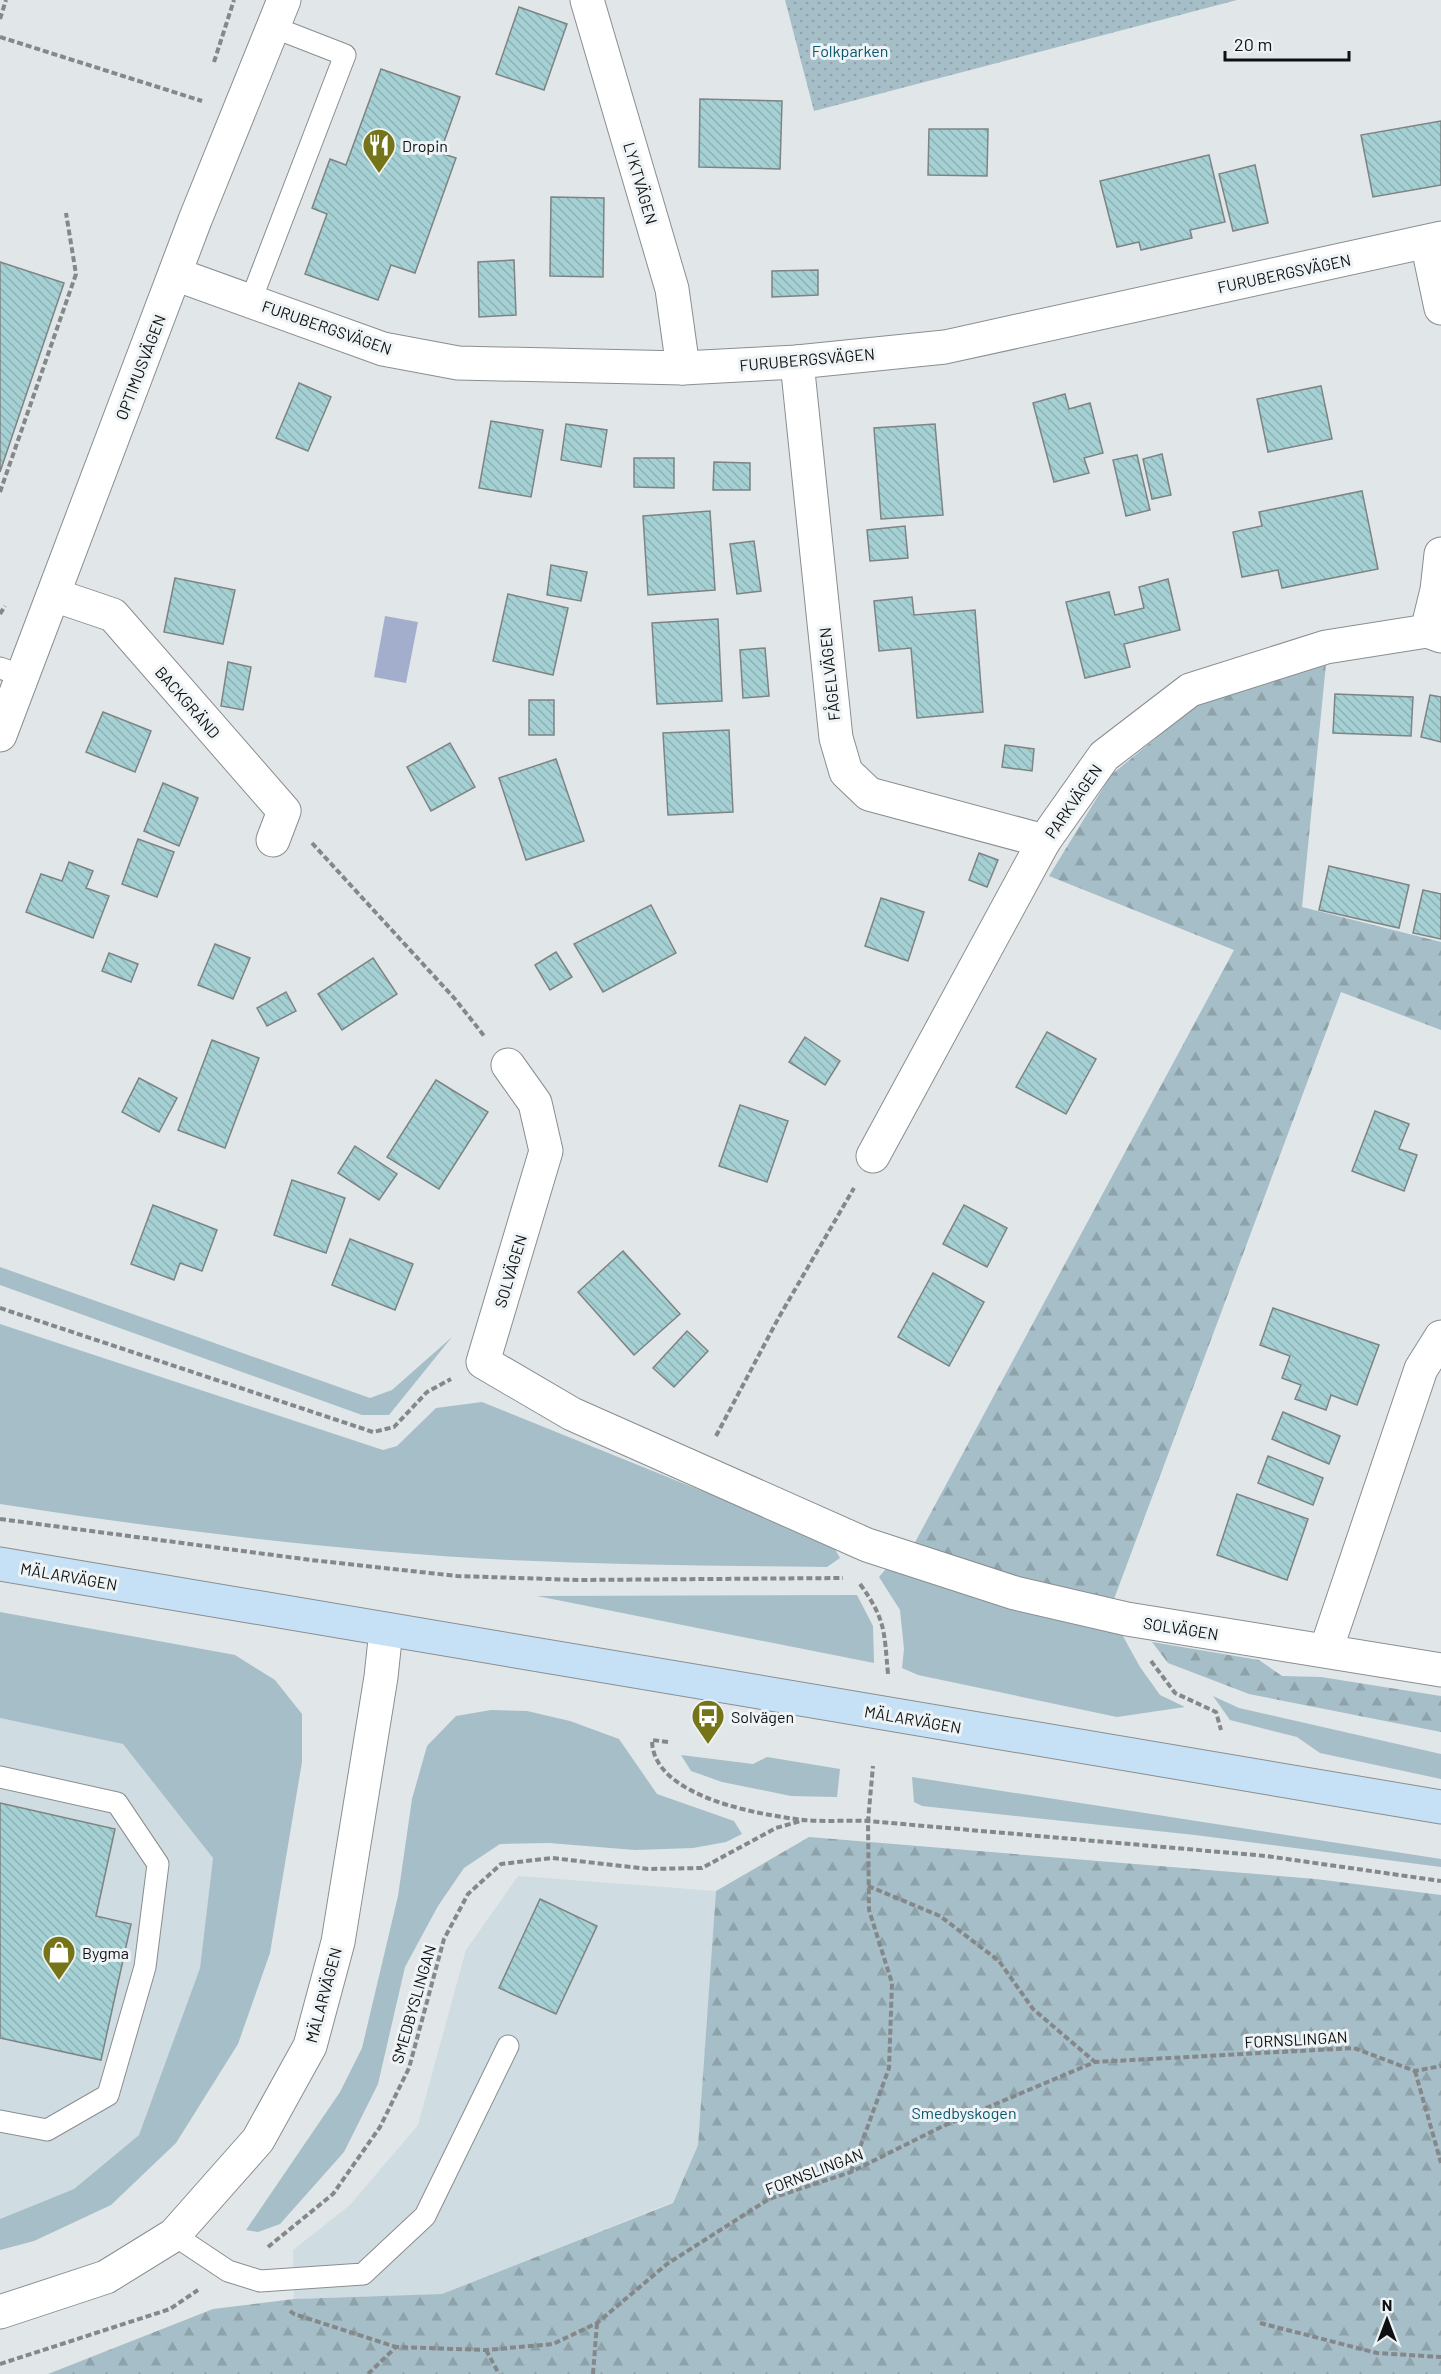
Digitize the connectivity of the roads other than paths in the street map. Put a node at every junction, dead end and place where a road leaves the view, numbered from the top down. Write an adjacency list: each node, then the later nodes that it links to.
1 (587, 0): 8 (street, LYKTVÄGEN)
2 (278, 14): 4 (street, OPTIMUSVÄGEN); 5 (lane)
3 (1434, 240): 6 (street); 7 (street, FURUBERGSVÄGEN)
4 (175, 274): 5 (street, FURUBERGSVÄGEN); 10 (street, OPTIMUSVÄGEN)
5 (251, 300): 8 (street, FURUBERGSVÄGEN)
6 (1441, 308)
7 (797, 362): 8 (street, FURUBERGSVÄGEN); 15 (street, FÅGELVÄGEN)
8 (683, 368)
9 (1441, 554): 11 (street, PARKVÄGEN)
10 (54, 595): 12 (street, OPTIMUSVÄGEN); 14 (street, BACKGRÄND)
11 (1434, 634): 15 (street, PARKVÄGEN)
12 (11, 672): 13 (street, OPTIMUSVÄGEN)
13 (0, 735)
14 (279, 826)
15 (1044, 841): 17 (street, PARKVÄGEN)
16 (508, 1065): 21 (street, SOLVÄGEN)
17 (873, 1156)
18 (1441, 1337): 21 (street)
19 (0, 1564): 20 (main road, MÄLARVÄGEN)
20 (386, 1630): 24 (main road, MÄLARVÄGEN); 27 (street, MÄLARVÄGEN)
21 (1326, 1650): 22 (street, SOLVÄGEN)
22 (1441, 1670)
23 (0, 1777): 26 (lane)
24 (1441, 1807)
25 (508, 2046): 27 (lane)
26 (0, 2121)
27 (174, 2235): 28 (street, MÄLARVÄGEN)
28 (0, 2312)

